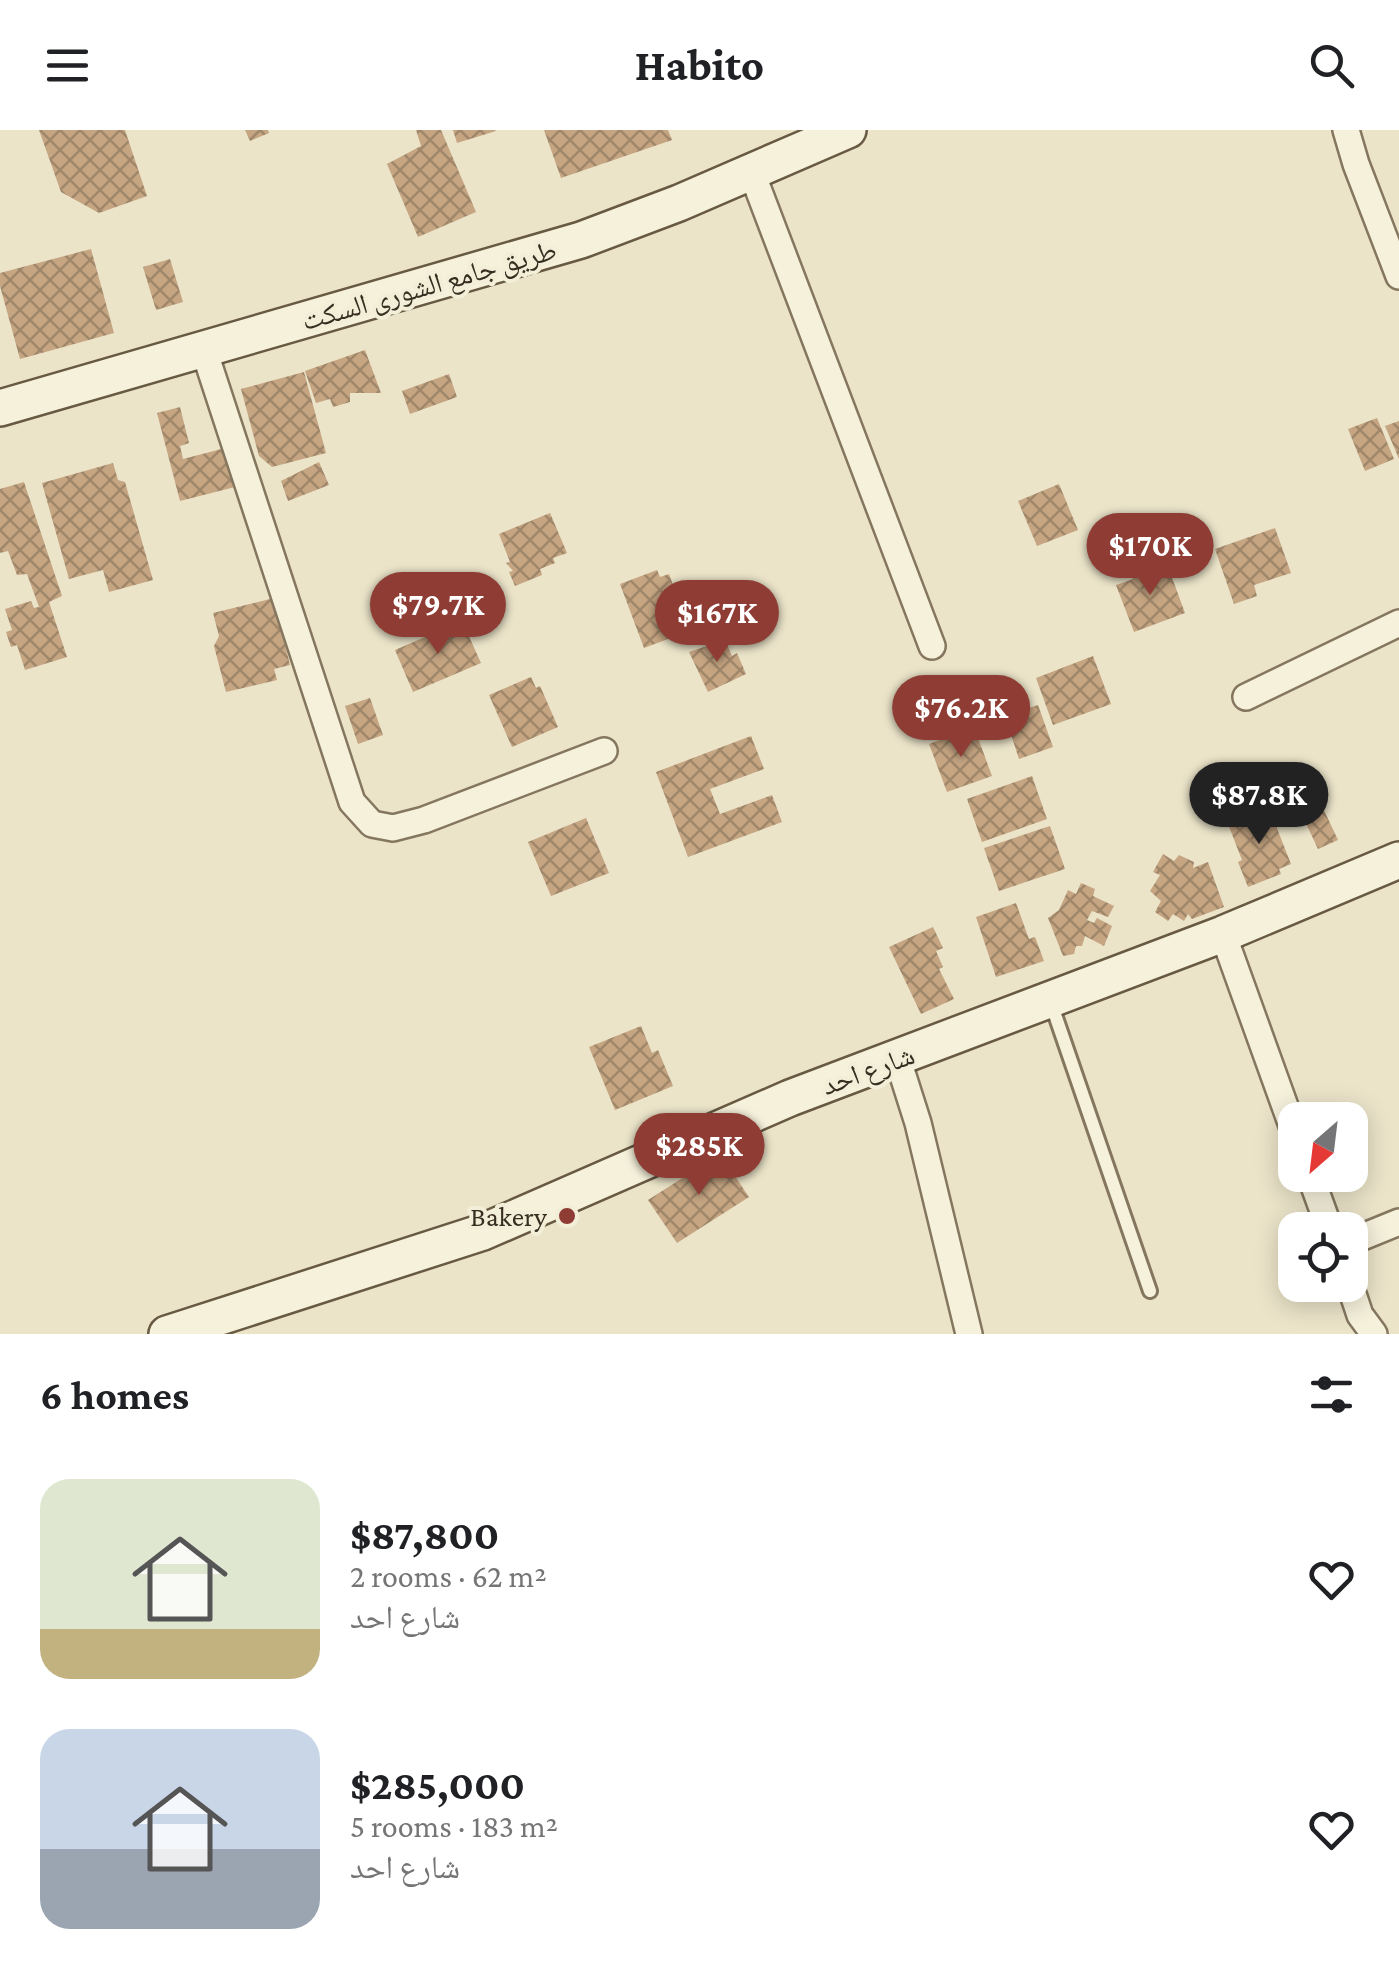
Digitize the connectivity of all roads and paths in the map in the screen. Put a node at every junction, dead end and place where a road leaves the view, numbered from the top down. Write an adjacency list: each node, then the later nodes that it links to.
1 (848, 130): 3 (street, طريق جامع الشورى السكت)
2 (1346, 130): 4 (street)
3 (752, 173): 5 (street, طريق جامع الشورى السكت); 8 (street)
4 (1399, 276)
5 (203, 347): 6 (street, طريق جامع الشورى السكت); 10 (street)
6 (2, 398)
7 (1399, 624): 9 (street)
8 (932, 646)
9 (1246, 696)
10 (604, 751)
11 (1399, 860): 12 (street, شارع احد)
12 (1223, 934): 13 (street, شارع احد); 15 (street)
13 (1050, 1001): 14 (street, شارع احد); 18 (lane)
14 (898, 1060): 20 (street, شارع احد); 21 (street)
15 (1283, 1102)
16 (1399, 1222): 17 (street)
17 (1368, 1235)
18 (1150, 1292)
19 (1356, 1302): 22 (street)
20 (166, 1334)
21 (969, 1334)
22 (1374, 1334)

